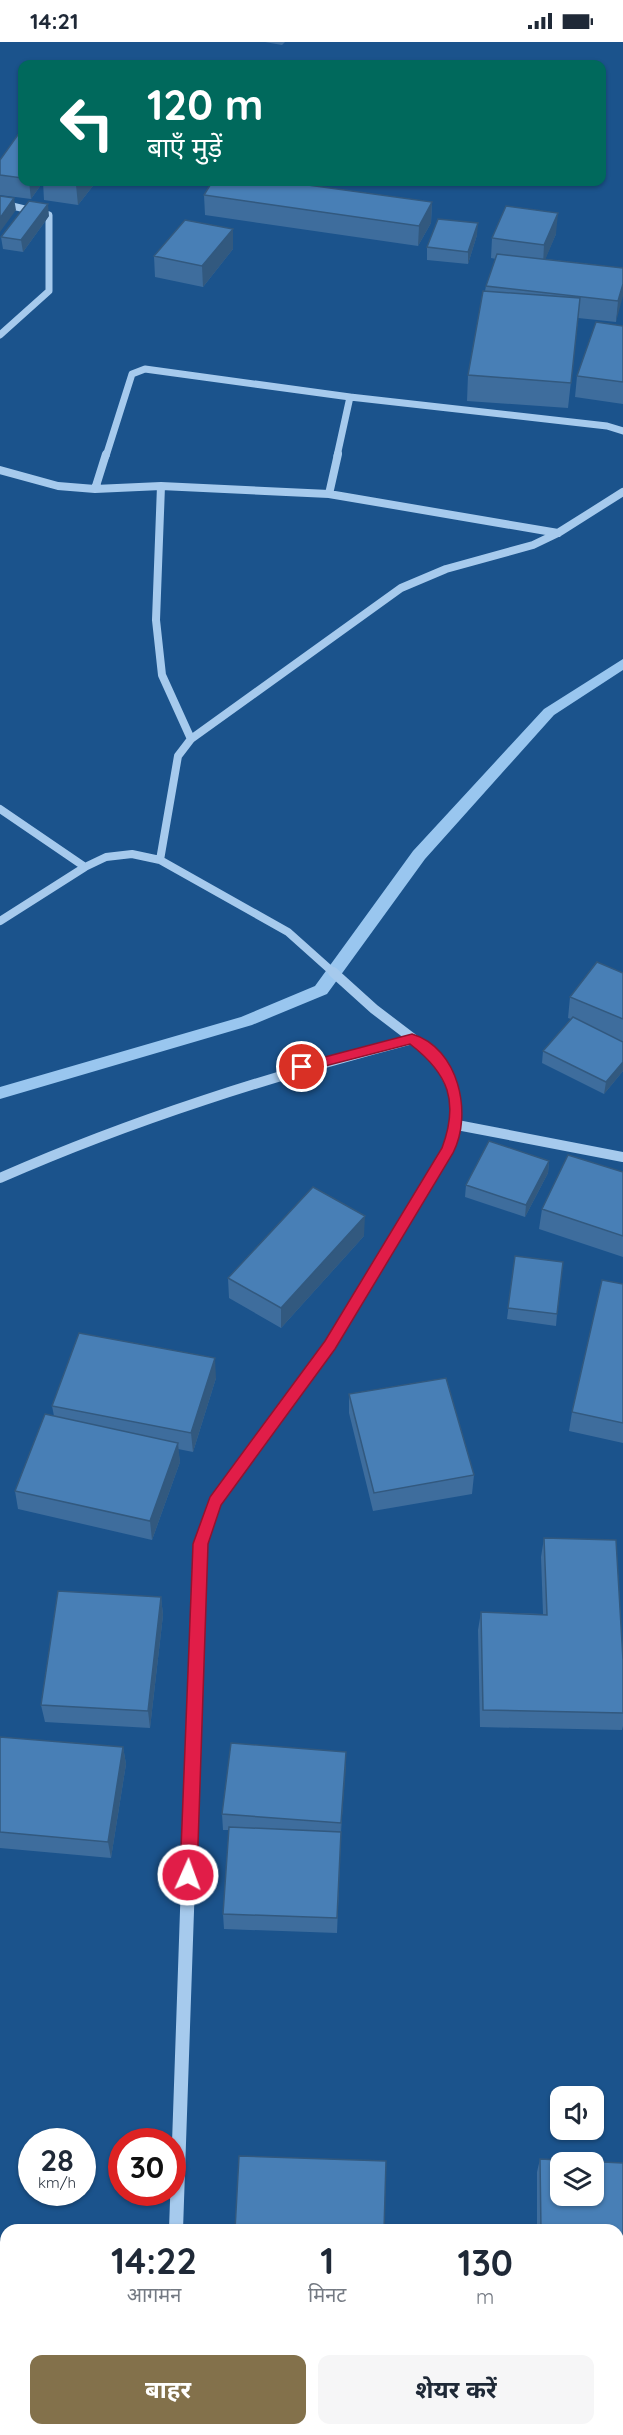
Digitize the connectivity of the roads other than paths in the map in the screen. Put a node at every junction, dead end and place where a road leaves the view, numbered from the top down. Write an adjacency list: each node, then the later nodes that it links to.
1 (0, 203): 2 (street)
2 (0, 335)
3 (350, 397): 4 (street); 7 (street); 9 (street)
4 (623, 431)
5 (0, 470): 7 (street)
6 (161, 486): 7 (street); 9 (street); 11 (street)
7 (95, 489)
8 (623, 492): 10 (street)
9 (329, 494): 10 (street)
10 (558, 533): 11 (street)
11 (190, 739): 13 (street)
12 (0, 809): 14 (street)
13 (160, 860): 14 (street); 16 (street)
14 (85, 867): 15 (street)
15 (0, 921)
16 (412, 1039): 17 (street); 19 (street)
17 (457, 1125): 18 (street); 20 (street)
18 (623, 1157)
19 (0, 1178)
20 (176, 2224)

